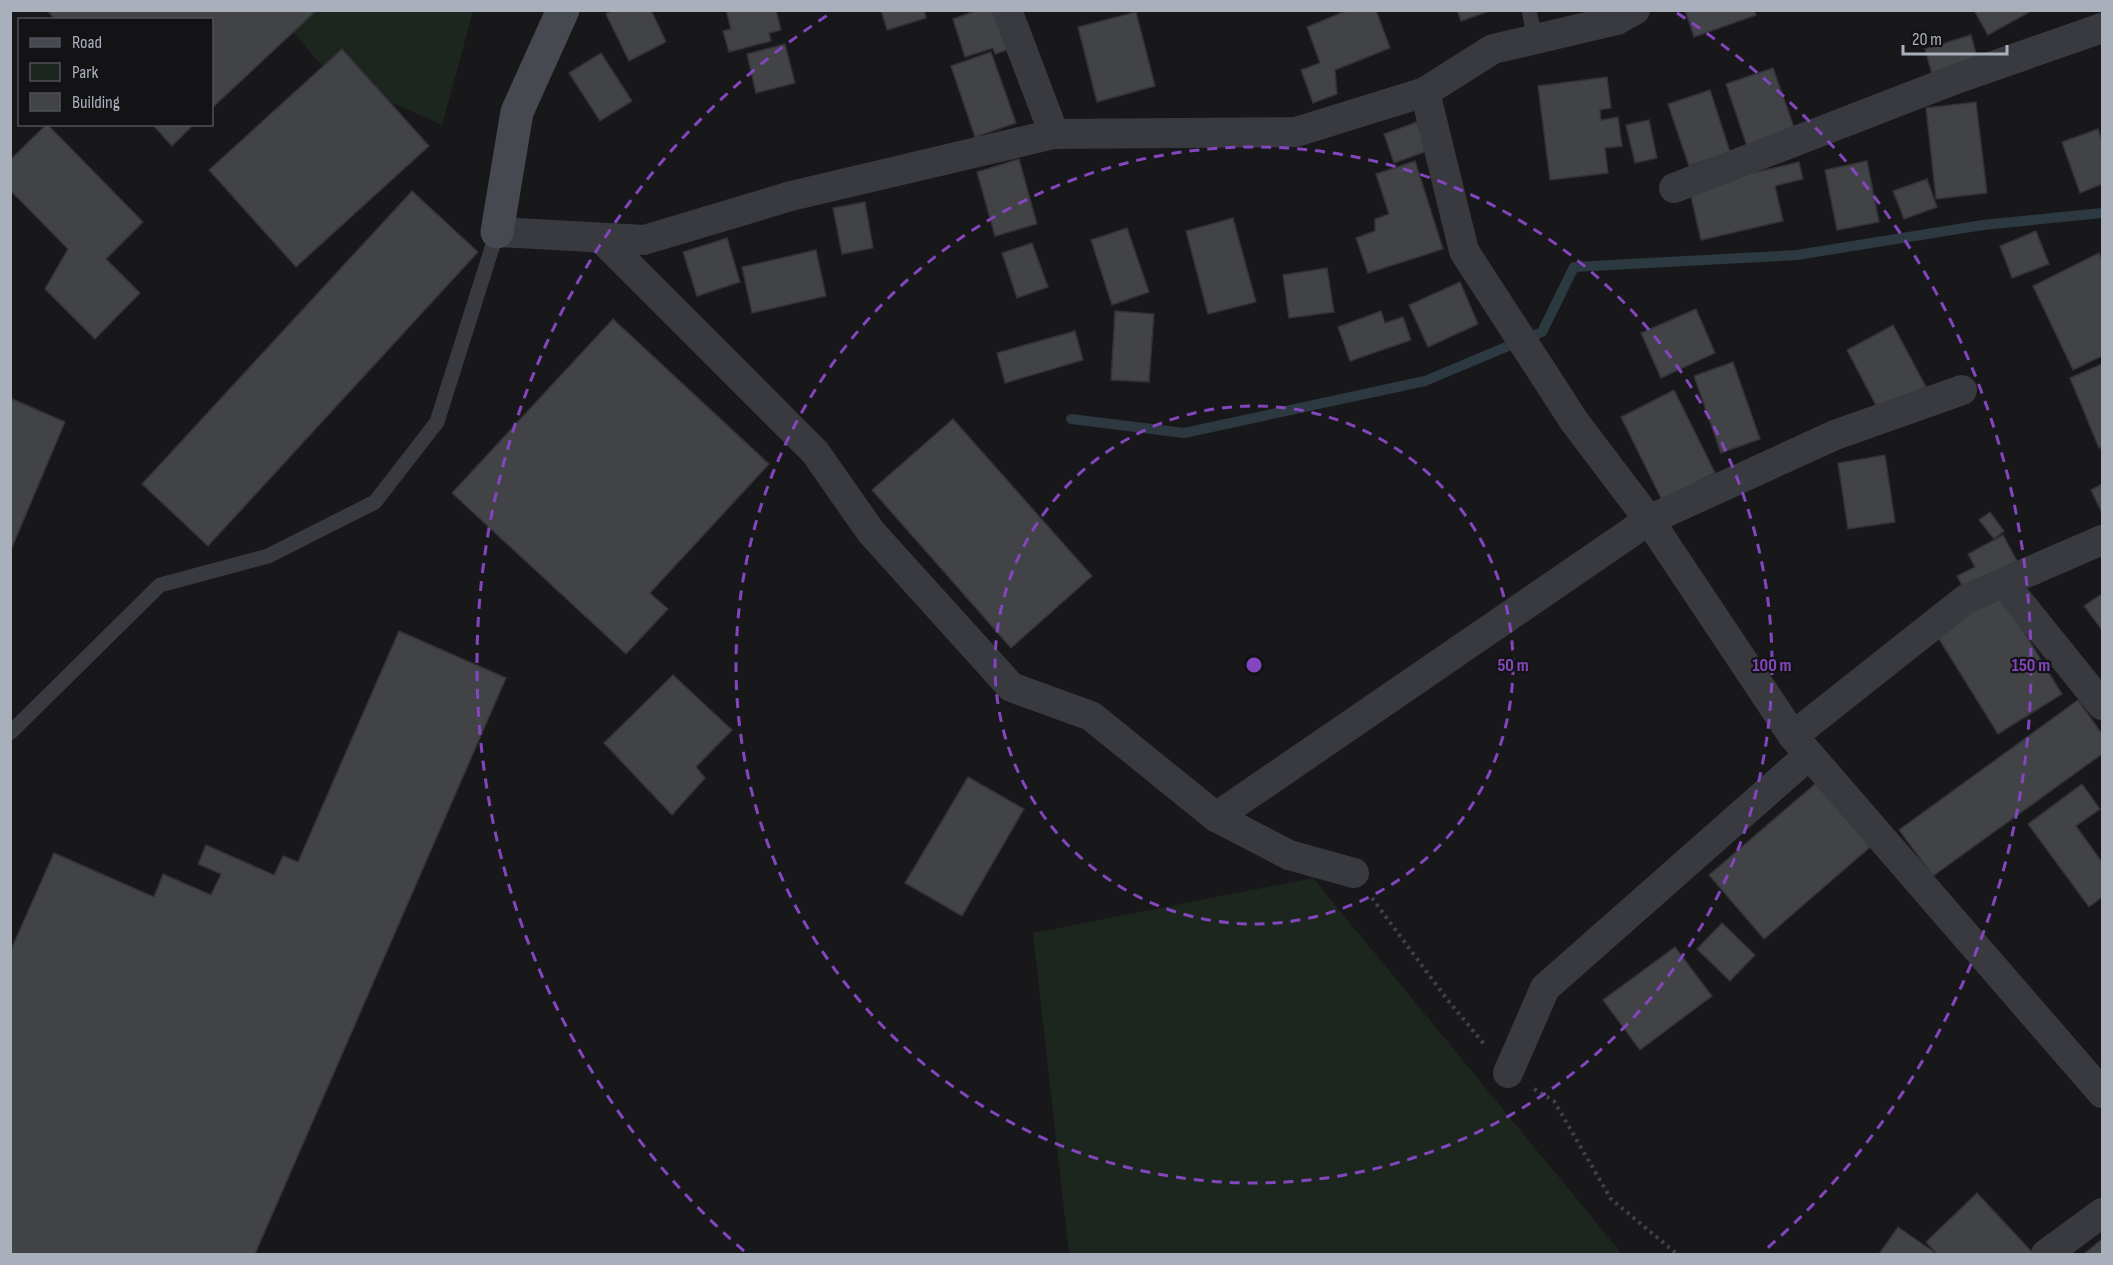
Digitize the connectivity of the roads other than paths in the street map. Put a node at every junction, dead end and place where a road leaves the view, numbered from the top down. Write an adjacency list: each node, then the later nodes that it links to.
1 (562, 10): 10 (street)
2 (1007, 10): 8 (street)
3 (1529, 10): 6 (lane)
4 (1635, 10): 6 (street)
5 (2103, 28): 9 (street)
6 (1535, 39): 7 (street)
7 (1425, 92): 8 (street); 13 (street)
8 (1054, 134): 11 (street)
9 (1674, 188)
10 (497, 232): 11 (street); 17 (lane)
11 (602, 239): 19 (street)
12 (1962, 390): 13 (street)
13 (1649, 520): 18 (street); 19 (street)
14 (2103, 540): 15 (street)
15 (2004, 583): 16 (street); 18 (street)
16 (2103, 705)
17 (10, 733)
18 (1801, 746): 21 (street); 22 (street)
19 (1216, 817): 20 (street)
20 (1354, 873)
21 (1508, 1073)
22 (2103, 1093)
23 (2103, 1213): 24 (street)
24 (2046, 1254)

